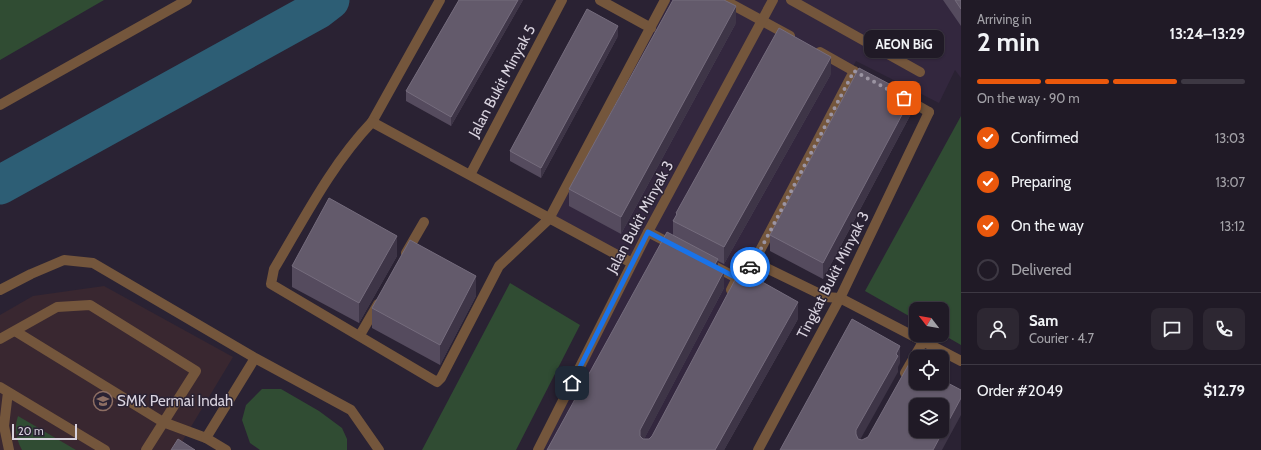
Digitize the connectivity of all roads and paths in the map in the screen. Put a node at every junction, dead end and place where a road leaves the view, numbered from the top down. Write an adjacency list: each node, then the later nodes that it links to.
1 (187, 0): 15 (street)
2 (440, 0): 16 (street)
3 (562, 0): 17 (street, Jalan Bukit Minyak 5)
4 (600, 0): 10 (street)
5 (665, 0): 10 (street)
6 (724, 0): 9 (street)
7 (773, 0): 9 (street, Jalan Bukit Minyak 3)
8 (791, 0): 12 (street)
9 (762, 21): 11 (street); 20 (street, Jalan Bukit Minyak 3)
10 (650, 28): 18 (street)
11 (854, 71): 13 (street); 24 (street)
12 (920, 72)
13 (868, 78)
14 (895, 93): 29 (street, Tingkat Bukit Minyak 3)
15 (0, 105)
16 (372, 122): 17 (street); 33 (street)
17 (470, 175): 18 (street)
18 (549, 219): 25 (street); 33 (street)
19 (424, 222): 23 (street)
20 (648, 232): 21 (street); 25 (street, Jalan Bukit Minyak 3)
21 (682, 250)
22 (703, 260): 26 (street)
23 (402, 262)
24 (754, 262): 26 (street); 29 (street)
25 (632, 263): 48 (street, Jalan Bukit Minyak 3)
26 (737, 278): 30 (street)
27 (0, 290): 37 (street)
28 (383, 295): 33 (street)
29 (840, 298): 32 (street); 49 (street, Tingkat Bukit Minyak 3)
30 (726, 299)
31 (15, 331): 34 (street); 41 (street); 41 (street)
32 (909, 332)
33 (360, 335)
34 (0, 339)
35 (923, 342): 39 (street)
36 (928, 342): 38 (street)
37 (255, 358): 42 (street); 47 (street)
38 (961, 361)
39 (901, 381)
40 (4, 390): 43 (street); 44 (street)
41 (163, 422): 42 (street); 45 (street)
42 (206, 438): 46 (street)
43 (9, 450)
44 (105, 450)
45 (146, 450)
46 (226, 450)
47 (379, 450)
48 (538, 450)
49 (758, 450)

